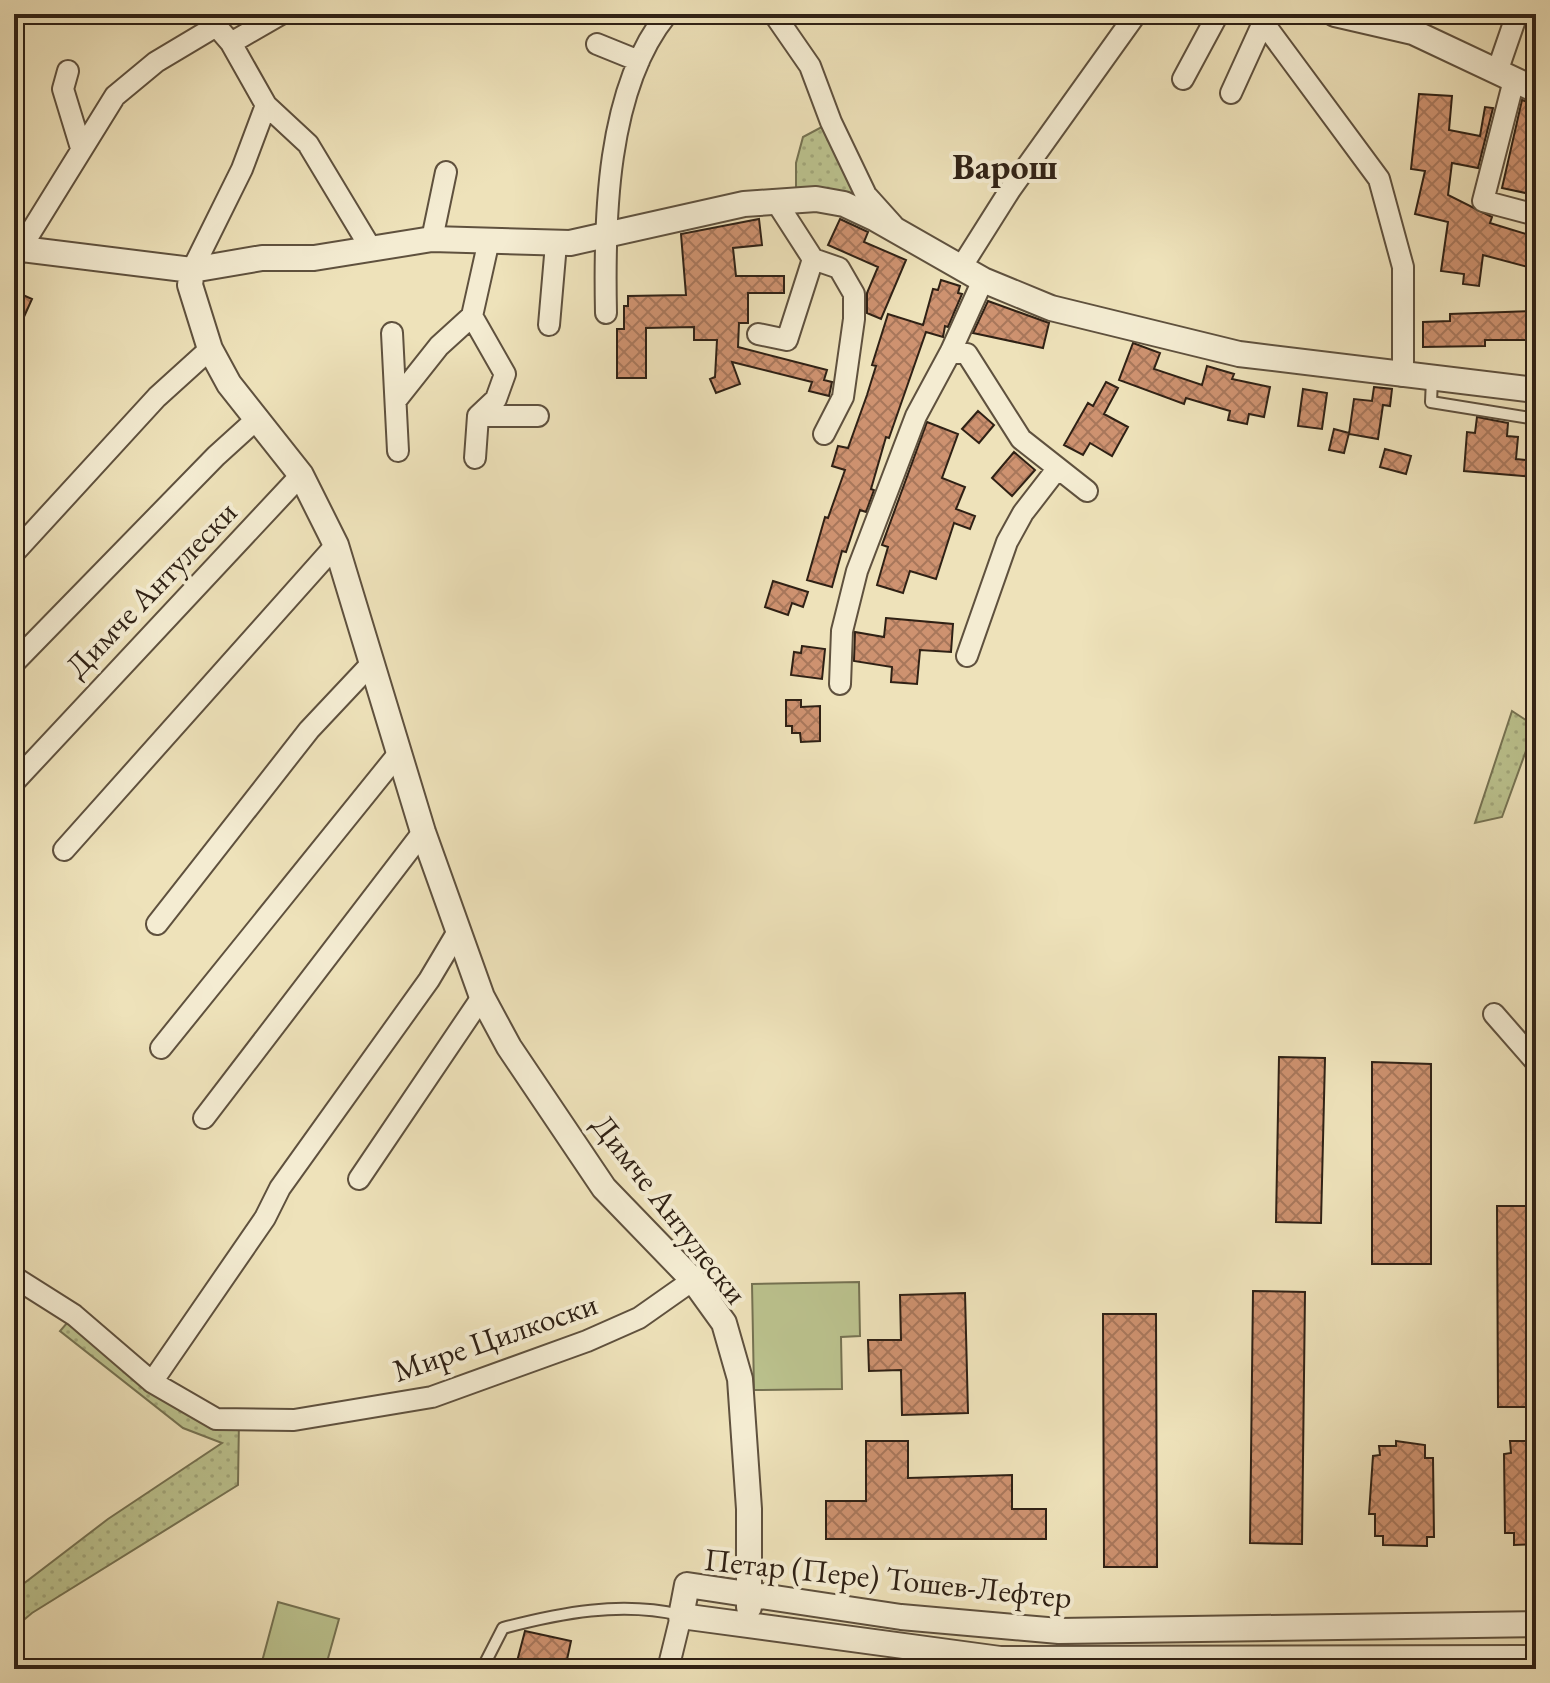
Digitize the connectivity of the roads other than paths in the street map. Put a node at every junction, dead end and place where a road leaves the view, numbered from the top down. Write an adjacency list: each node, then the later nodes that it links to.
1 (281, 14): 11 (street)
2 (667, 14): 13 (street)
3 (774, 14): 23 (street)
4 (1136, 14): 31 (street)
5 (1218, 14): 15 (street)
6 (1335, 14): 10 (street)
7 (1517, 14): 16 (street)
8 (1262, 16): 17 (street); 41 (street)
9 (212, 19): 11 (street); 19 (street)
10 (1416, 23): 16 (street)
11 (231, 43): 18 (street)
12 (597, 44): 13 (street)
13 (639, 61): 25 (street)
14 (68, 71): 19 (street)
15 (1183, 79)
16 (1515, 80): 22 (street)
17 (1231, 93)
18 (266, 105): 28 (street); 32 (street)
19 (81, 148): 29 (street)
20 (446, 172): 24 (street)
21 (775, 200): 23 (street); 25 (street); 30 (street)
22 (1536, 215)
23 (901, 234): 31 (street)
24 (432, 239): 26 (street); 28 (street)
25 (605, 239): 27 (street); 34 (street)
26 (489, 240): 27 (street); 35 (street)
27 (556, 244): 36 (street)
28 (370, 247): 32 (street)
29 (15, 250): 32 (street)
30 (813, 259): 38 (street); 49 (street)
31 (962, 266): 33 (street)
32 (192, 270): 39 (street, Димче Антулески)
33 (983, 280): 40 (street); 41 (street)
34 (606, 313)
35 (472, 316): 44 (street); 45 (street)
36 (549, 325)
37 (392, 333): 44 (street)
38 (758, 334)
39 (210, 349): 47 (street, Димче Антулески); 56 (street)
40 (951, 351): 52 (street); 60 (street)
41 (1403, 376): 42 (street)
42 (1433, 377): 43 (street); 48 (lane)
43 (1536, 390)
44 (397, 399): 50 (street)
45 (478, 416): 46 (street); 51 (street)
46 (538, 416)
47 (258, 418): 53 (street, Димче Антулески); 58 (street, Димче Антулески)
48 (1536, 419)
49 (824, 434)
50 (398, 451)
51 (475, 458)
52 (1057, 469): 54 (street); 57 (street)
53 (301, 475): 55 (street, Димче Антулески); 62 (street, Димче Антулески)
54 (1087, 491)
55 (336, 545): 59 (street, Димче Антулески); 64 (street)
56 (14, 553)
57 (967, 656)
58 (14, 663)
59 (372, 663): 61 (street, Димче Антулески); 65 (street)
60 (840, 684)
61 (399, 753): 63 (street, Димче Антулески); 69 (street)
62 (14, 782)
63 (423, 832): 66 (street, Димче Антулески); 71 (street)
64 (64, 850)
65 (157, 924)
66 (457, 933): 67 (street, Димче Антулески); 75 (street)
67 (482, 997): 72 (street); 74 (street, Димче Антулески)
68 (1494, 1014): 70 (street)
69 (161, 1048)
70 (1536, 1062)
71 (204, 1118)
72 (359, 1179)
73 (14, 1277): 75 (street, Мире Цилкоски)
74 (693, 1280): 75 (street, Мире Цилкоски); 76 (street, Димче Антулески)
75 (152, 1382)
76 (750, 1593): 77 (street, Петар (Пере) Тошев-Лефтер); 79 (street, Димче Антулески); 80 (street, Петар (Пере) Тошев-Лефтер)
77 (681, 1616): 79 (street, Петар (Пере) Тошев-Лефтер); 83 (lane); 84 (street)
78 (1536, 1624): 80 (street, Петар (Пере) Тошев-Лефтер)
79 (748, 1626): 82 (street, Петар (Пере) Тошев-Лефтер)
80 (1059, 1631): 82 (street)
81 (1536, 1658): 82 (street, Петар (Пере) Тошев-Лефтер)
82 (1056, 1665)
83 (482, 1669)
84 (668, 1669)

